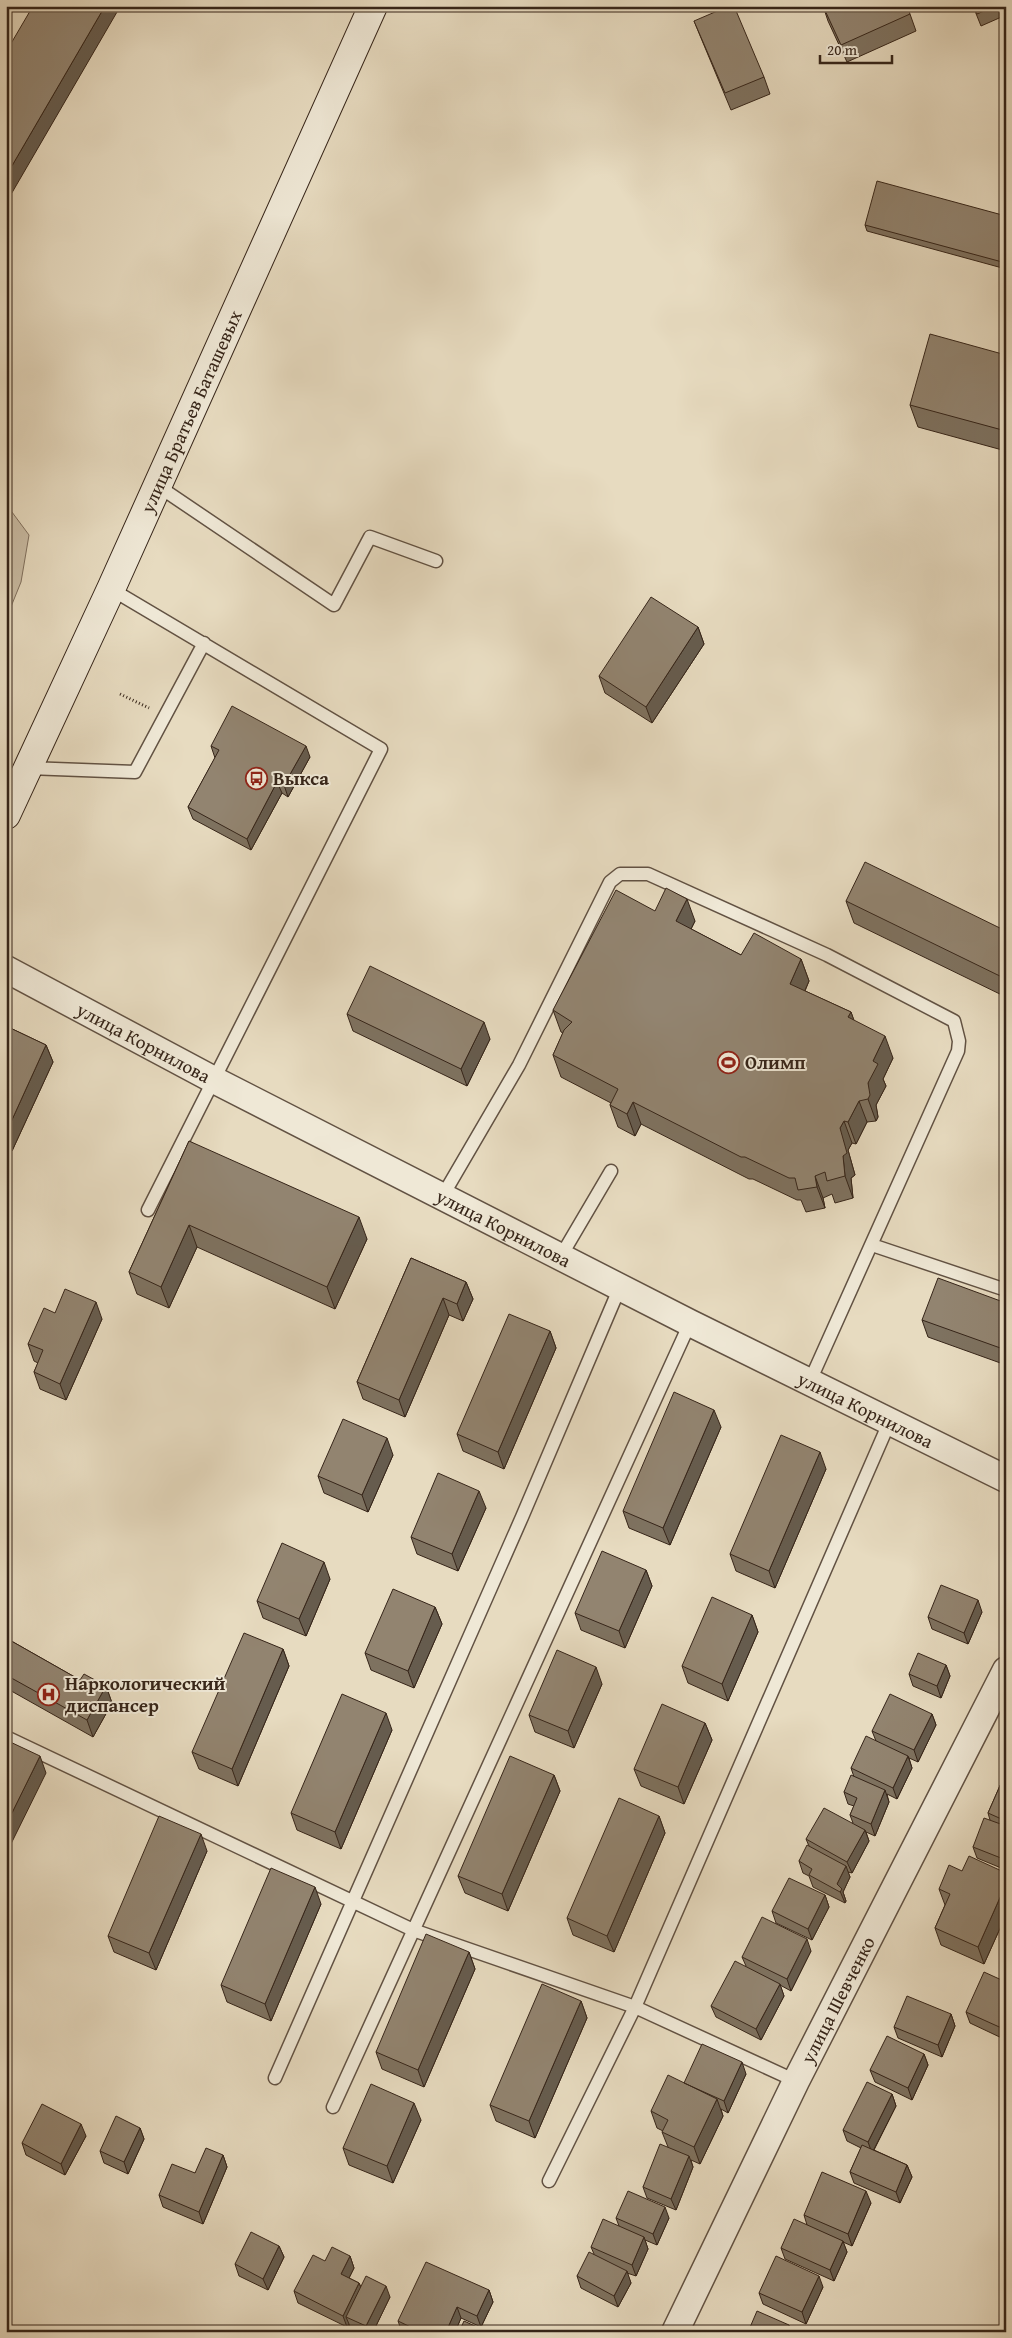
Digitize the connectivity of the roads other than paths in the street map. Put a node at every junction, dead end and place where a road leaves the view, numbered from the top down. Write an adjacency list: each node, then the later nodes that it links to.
1 (373, 6): 2 (street, улица Братьев Баташевых)
2 (158, 486): 3 (lane); 4 (street, улица Братьев Баташевых)
3 (436, 561)
4 (111, 589): 5 (lane); 6 (street, улица Братьев Баташевых)
5 (204, 643): 6 (lane); 9 (lane)
6 (28, 768): 7 (street, улица Братьев Баташевых)
7 (6, 815)
8 (6, 969): 9 (street, улица Корнилова)
9 (214, 1080): 11 (street, улица Корнилова); 12 (lane)
10 (611, 1171): 14 (lane)
11 (442, 1197): 13 (lane); 14 (street, улица Корнилова)
12 (148, 1210)
13 (872, 1245): 16 (lane); 18 (lane)
14 (561, 1256): 15 (street, улица Корнилова)
15 (620, 1287): 17 (street, улица Корнилова); 23 (lane)
16 (1006, 1290)
17 (690, 1323): 18 (street, улица Корнилова); 24 (lane)
18 (810, 1381): 19 (street, улица Корнилова)
19 (889, 1423): 20 (street, улица Корнилова); 25 (lane)
20 (1006, 1479)
21 (1006, 1670): 27 (street, улица Шевченко)
22 (6, 1737): 23 (lane)
23 (353, 1901): 24 (lane); 26 (lane)
24 (414, 1930): 25 (lane); 28 (lane)
25 (636, 2007): 27 (lane); 29 (lane)
26 (275, 2078)
27 (796, 2081): 30 (street, улица Шевченко)
28 (333, 2107)
29 (548, 2181)
30 (674, 2332)

